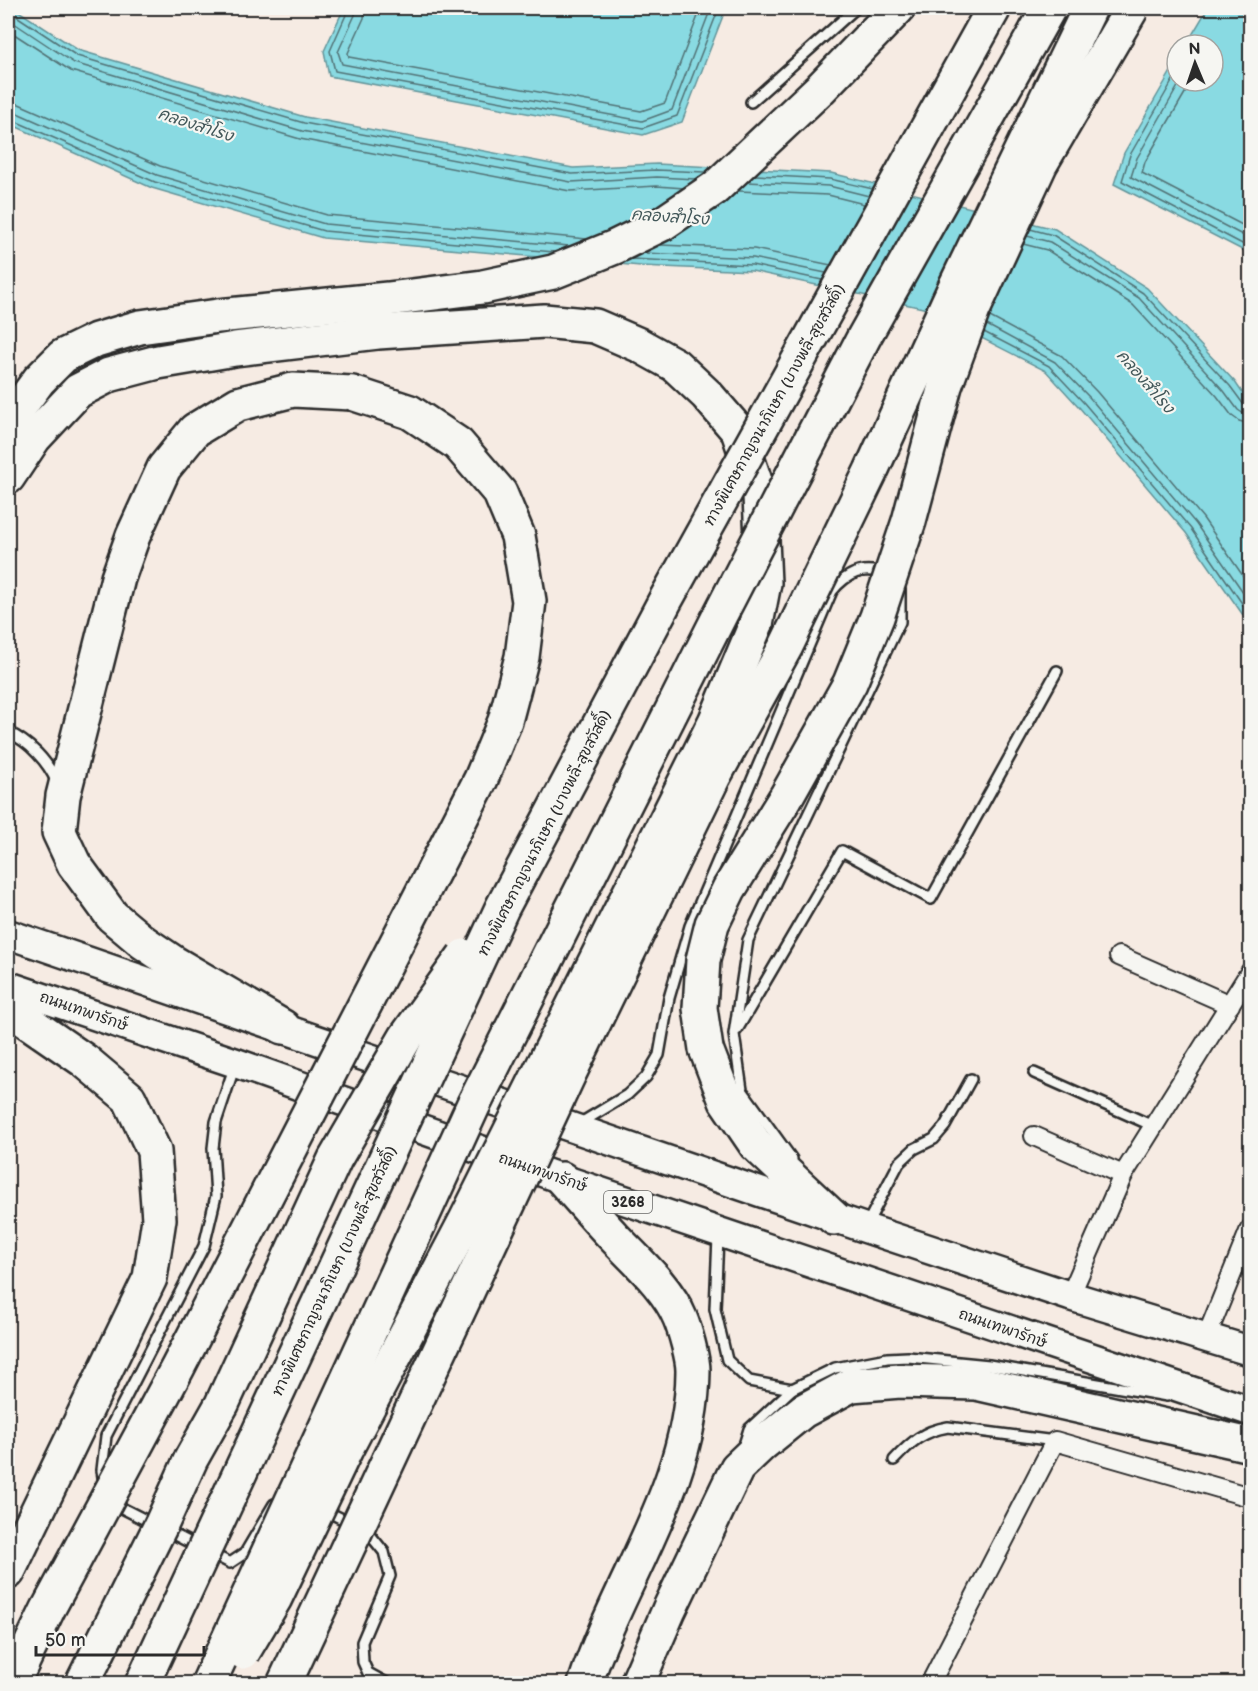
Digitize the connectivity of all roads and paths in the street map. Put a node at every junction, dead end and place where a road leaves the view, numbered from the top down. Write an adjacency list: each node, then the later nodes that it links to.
1 (856, 8): 7 (lane)
2 (898, 8): 8 (highway)
3 (994, 8): 13 (highway, ทางพิเศษกาญจนาภิเษก (บางพลี-สุขสวัสดิ์), bridge)
4 (1049, 8): 50 (highway, bridge)
5 (1090, 8): 52 (highway, bridge)
6 (1132, 8): 32 (highway, bridge)
7 (751, 102)
8 (8, 430)
9 (8, 477): 51 (highway, bridge)
10 (1057, 671): 21 (lane)
11 (8, 732): 12 (lane)
12 (63, 796): 20 (highway); 47 (highway, bridge)
13 (502, 908): 48 (highway, bridge); 49 (highway, ทางพิเศษกาญจนาภิเษก (บางพลี-สุขสวัสดิ์), bridge)
14 (8, 934): 20 (main road)
15 (1119, 956): 18 (street)
16 (1251, 972): 18 (street)
17 (8, 986): 22 (main road, ถนนเทพารักษ์ / 3268)
18 (1230, 1005): 25 (street)
19 (8, 1008): 46 (highway)
20 (283, 1027): 26 (main road)
21 (734, 1034): 26 (lane); 28 (lane)
22 (236, 1063): 31 (main road, ถนนเทพารักษ์ / 3268); 53 (lane)
23 (1034, 1073): 25 (lane)
24 (971, 1079): 33 (lane)
25 (1153, 1126): 30 (street)
26 (572, 1128): 32 (main road)
27 (1034, 1136): 30 (street)
28 (795, 1163)
29 (801, 1172): 32 (lane)
30 (1123, 1175): 36 (street)
31 (562, 1179): 35 (main road, ถนนเทพารักษ์ / 3268); 54 (highway)
32 (834, 1218): 33 (main road)
33 (865, 1228): 36 (main road)
34 (1251, 1229): 37 (street)
35 (719, 1233): 39 (lane); 40 (main road, ถนนเทพารักษ์ / 3268)
36 (1070, 1296): 37 (main road)
37 (1206, 1338): 38 (main road)
38 (1251, 1351)
39 (792, 1389): 40 (lane); 44 (lane)
40 (1250, 1411)
41 (1056, 1441): 43 (lane); 45 (street); 56 (street)
42 (1251, 1445): 44 (highway)
43 (894, 1460)
44 (737, 1468): 55 (highway)
45 (1251, 1497)
46 (8, 1572)
47 (12, 1683)
48 (82, 1683)
49 (142, 1683)
50 (208, 1683)
51 (225, 1683)
52 (284, 1683)
53 (388, 1683)
54 (585, 1683)
55 (637, 1683)
56 (930, 1683)

